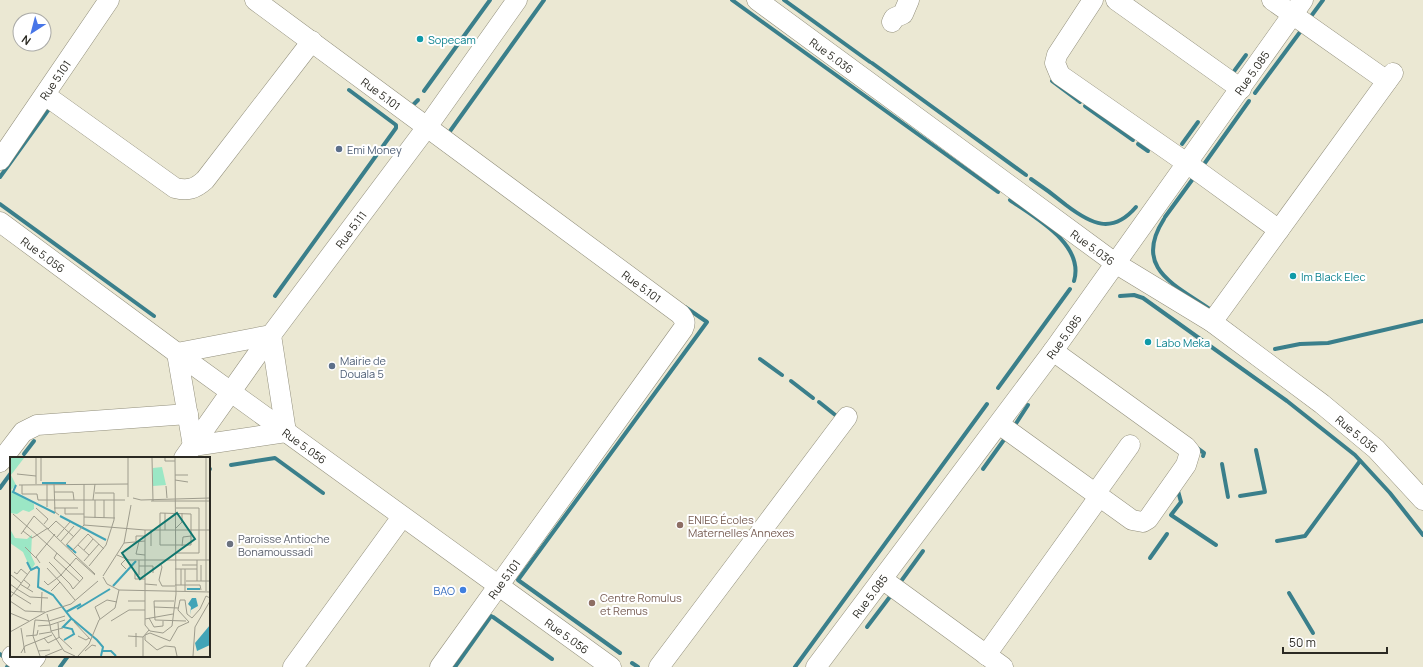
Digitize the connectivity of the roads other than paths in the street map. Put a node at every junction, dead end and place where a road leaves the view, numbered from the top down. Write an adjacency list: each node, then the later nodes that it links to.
1 (109, 0): 13 (street, Rue 5.101)
2 (255, 0): 11 (street, Rue 5.101)
3 (517, 0): 14 (street, Rue 5.111)
4 (757, 0): 19 (street, Rue 5.036)
5 (909, 0): 10 (street)
6 (1093, 0): 16 (street)
7 (1116, 0): 12 (street)
8 (1272, 0): 9 (street)
9 (1298, 7): 12 (street, Rue 5.085); 18 (street)
10 (892, 22)
11 (312, 41): 13 (street); 14 (street, Rue 5.101)
12 (1241, 89): 16 (street, Rue 5.085)
13 (45, 95): 15 (street, Rue 5.101)
14 (426, 127): 21 (street, Rue 5.111); 36 (street, Rue 5.101)
15 (0, 160)
16 (1188, 164): 18 (street); 19 (street, Rue 5.085)
17 (0, 222): 23 (street, Rue 5.056)
18 (1279, 230): 20 (street)
19 (1115, 263): 20 (street, Rue 5.036); 22 (street, Rue 5.085)
20 (1212, 322): 33 (street, Rue 5.036)
21 (271, 335): 23 (street); 24 (street, Rue 5.111); 28 (street)
22 (1053, 351): 27 (street, Rue 5.085); 32 (street)
23 (177, 353): 24 (street, Rue 5.056); 25 (street)
24 (231, 392): 28 (street, Rue 5.056); 30 (street, Rue 5.111)
25 (188, 414): 30 (street); 31 (street)
26 (847, 416): 47 (street)
27 (999, 424): 32 (street); 35 (street, Rue 5.085)
28 (286, 432): 30 (street); 34 (street, Rue 5.056)
29 (1130, 445): 32 (street)
30 (188, 452)
31 (0, 462)
32 (1097, 496): 39 (street)
33 (1422, 497)
34 (402, 517): 36 (street, Rue 5.056); 44 (street)
35 (882, 579): 39 (street); 42 (street, Rue 5.085)
36 (498, 587): 45 (street, Rue 5.101); 46 (street, Rue 5.056)
37 (0, 647): 38 (street)
38 (10, 654)
39 (986, 655): 48 (street)
40 (13, 657): 43 (street)
41 (35, 657): 43 (street)
42 (823, 665)
43 (27, 667)
44 (293, 667)
45 (440, 667)
46 (611, 667)
47 (658, 667)
48 (1002, 667)

